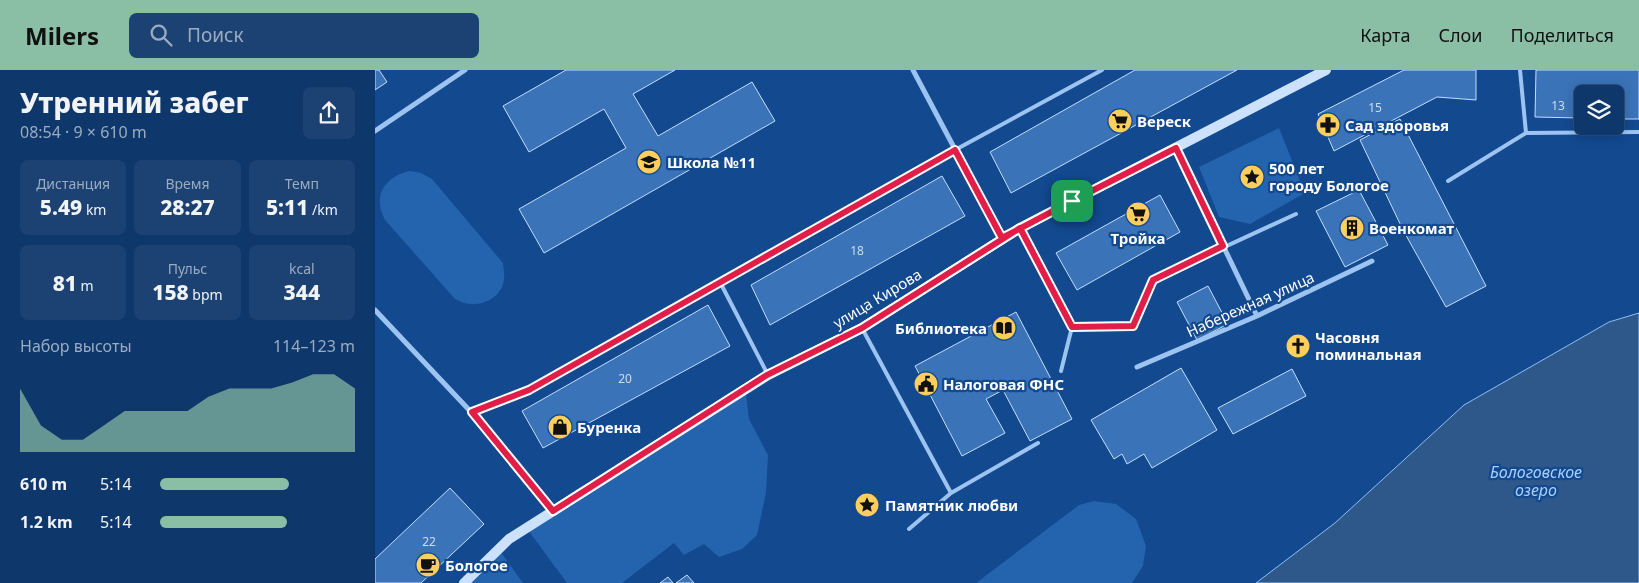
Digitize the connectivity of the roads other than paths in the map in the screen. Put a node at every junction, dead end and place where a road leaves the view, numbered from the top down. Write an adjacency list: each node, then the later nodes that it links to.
1 (465, 70): 6 (street)
2 (913, 70): 10 (street)
3 (1102, 70): 10 (lane)
4 (1519, 70): 8 (lane)
5 (1319, 71): 9 (main road, улица Кирова)
6 (375, 131)
7 (1639, 132): 8 (lane)
8 (1525, 133): 11 (lane)
9 (1176, 148): 13 (main road, улица Кирова); 15 (street)
10 (955, 150): 14 (street); 17 (lane)
11 (1448, 181)
12 (1296, 214): 15 (lane)
13 (1020, 228): 14 (main road, улица Кирова); 20 (lane)
14 (1002, 238): 21 (main road, улица Кирова)
15 (1223, 246): 19 (street); 20 (lane)
16 (1372, 261): 19 (street, Набережная улица)
17 (720, 282): 24 (lane); 25 (lane)
18 (375, 310): 25 (street)
19 (1257, 316): 22 (street, Набережная улица)
20 (1072, 327): 23 (lane)
21 (862, 328): 24 (main road, улица Кирова); 27 (lane)
22 (1137, 367)
23 (1061, 371)
24 (767, 375): 28 (main road, улица Кирова)
25 (472, 412): 28 (street)
26 (1038, 443): 27 (lane)
27 (951, 493): 29 (lane)
28 (553, 511): 30 (main road, улица Кирова)
29 (909, 529)
30 (464, 583)

